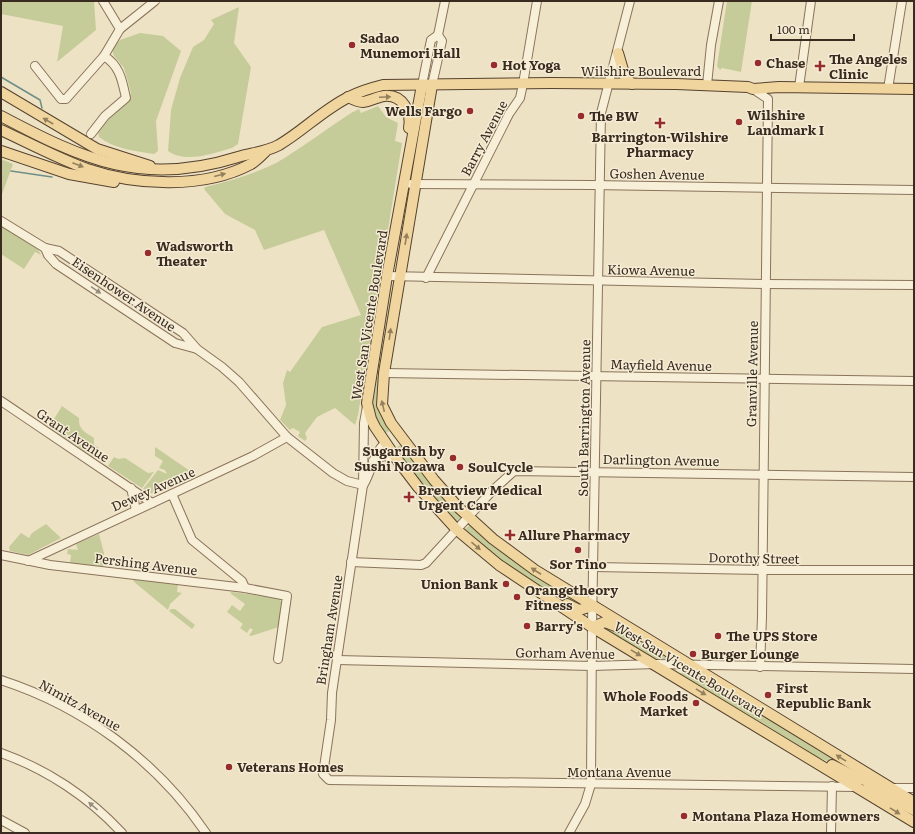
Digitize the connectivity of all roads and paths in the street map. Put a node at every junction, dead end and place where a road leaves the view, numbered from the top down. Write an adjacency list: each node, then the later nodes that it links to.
1 (103, 1): 9 (street)
2 (155, 1): 9 (street)
3 (445, 1): 10 (street)
4 (537, 1): 14 (street, Barry Avenue)
5 (630, 1): 11 (street, South Barrington Avenue)
6 (719, 1): 18 (street)
7 (811, 1): 19 (street)
8 (902, 1): 20 (street)
9 (120, 29): 12 (street)
10 (438, 35): 17 (street); 17 (street)
11 (618, 53): 15 (street, South Barrington Avenue); 16 (main road)
12 (104, 56): 13 (street); 27 (street)
13 (35, 66)
14 (523, 84): 15 (main road, Wilshire Boulevard); 17 (main road, Wilshire Boulevard); 34 (street, Barry Avenue)
15 (608, 84): 16 (main road, Wilshire Boulevard); 35 (street, South Barrington Avenue)
16 (632, 84): 18 (main road, Wilshire Boulevard)
17 (427, 85): 24 (main road, Wilshire Boulevard); 31 (main road, West San Vicente Boulevard); 33 (main road, West San Vicente Boulevard)
18 (707, 85): 21 (main road, Wilshire Boulevard)
19 (798, 87): 20 (main road, Wilshire Boulevard); 21 (main road, Wilshire Boulevard)
20 (888, 88): 22 (main road, Wilshire Boulevard)
21 (753, 89): 36 (street, Granville Avenue)
22 (914, 89)
23 (1, 92): 30 (main road, one-way to 23)
24 (348, 97): 29 (main road, Wilshire Boulevard); 31 (main road, one-way to 31)
25 (1, 116): 30 (main road, Wilshire Boulevard)
26 (1, 130): 32 (main road, Wilshire Boulevard, one-way to 32)
27 (91, 134)
28 (1, 151): 32 (main road)
29 (265, 152): 30 (main road, Wilshire Boulevard); 32 (main road, Wilshire Boulevard, one-way to 29)
30 (160, 170)
31 (406, 170): 38 (main road, West San Vicente Boulevard)
32 (197, 180)
33 (415, 183): 34 (street, Goshen Avenue); 38 (street); 42 (main road, West San Vicente Boulevard, one-way to 33)
34 (474, 184): 35 (street, Goshen Avenue); 43 (street, Barry Avenue)
35 (600, 185): 36 (street, Goshen Avenue); 44 (street, South Barrington Avenue)
36 (767, 189): 37 (street, Goshen Avenue); 45 (street, Granville Avenue)
37 (914, 190)
38 (403, 191): 41 (main road, West San Vicente Boulevard)
39 (1, 221): 40 (street, Eisenhower Avenue)
40 (45, 248): 47 (street, Eisenhower Avenue); 48 (street, Eisenhower Avenue, one-way to 48)
41 (387, 276): 42 (street, Kiowa Avenue); 55 (main road, West San Vicente Boulevard)
42 (400, 277): 43 (street, Kiowa Avenue); 50 (main road, West San Vicente Boulevard, one-way to 42)
43 (426, 278): 44 (street, Kiowa Avenue)
44 (598, 281): 45 (street, Kiowa Avenue); 51 (street, South Barrington Avenue)
45 (765, 284): 46 (street, Kiowa Avenue); 52 (street, Granville Avenue)
46 (914, 285)
47 (124, 293): 48 (street); 49 (street, Eisenhower Avenue)
48 (116, 304): 49 (street, Eisenhower Avenue)
49 (197, 349): 57 (street, Eisenhower Avenue)
50 (384, 373): 51 (street, Mayfield Avenue); 56 (main road, West San Vicente Boulevard, one-way to 50)
51 (597, 376): 52 (street, Mayfield Avenue); 62 (street, South Barrington Avenue)
52 (764, 380): 53 (street, Mayfield Avenue); 63 (street, Granville Avenue)
53 (914, 381)
54 (1, 401): 66 (street, Grant Avenue)
55 (367, 403): 58 (main road, West San Vicente Boulevard); 65 (street, Bringham Avenue)
56 (391, 423): 58 (main road); 59 (main road, West San Vicente Boulevard)
57 (287, 437): 65 (street, Eisenhower Avenue); 67 (street, Dewey Avenue)
58 (385, 443): 60 (main road, West San Vicente Boulevard); 61 (street, Bringham Avenue)
59 (406, 444): 60 (main road); 70 (main road, West San Vicente Boulevard)
60 (396, 458): 61 (street); 71 (main road, West San Vicente Boulevard)
61 (374, 462): 65 (street, Bringham Avenue)
62 (595, 471): 63 (street, Darlington Avenue); 70 (street, Darlington Avenue); 75 (street, South Barrington Avenue)
63 (763, 474): 64 (street, Darlington Avenue); 76 (street, Granville Avenue)
64 (914, 477)
65 (363, 485): 74 (street, Bringham Avenue)
66 (131, 488): 68 (street, Grant Avenue); 69 (street)
67 (172, 494): 68 (street, Dewey Avenue); 78 (street)
68 (152, 503): 69 (street, Dewey Avenue)
69 (136, 510): 73 (street, Dewey Avenue)
70 (468, 517): 71 (street, Darlington Avenue); 80 (main road, West San Vicente Boulevard, one-way to 70)
71 (457, 530): 74 (street, Darlington Avenue); 79 (main road, West San Vicente Boulevard, one-way to 79)
72 (1, 555): 73 (street, Pershing Avenue)
73 (28, 561): 78 (street, Pershing Avenue)
74 (351, 562): 84 (street, Bringham Avenue)
75 (594, 567): 76 (street, Dorothy Street); 80 (street, South Barrington Avenue)
76 (762, 570): 77 (street, Dorothy Street); 88 (street, Granville Avenue)
77 (914, 570)
78 (245, 588): 83 (street, Pershing Avenue)
79 (533, 588): 80 (main road); 81 (main road, West San Vicente Boulevard)
80 (593, 606): 81 (street, South Barrington Avenue); 82 (main road, West San Vicente Boulevard)
81 (592, 627): 82 (main road); 85 (main road, West San Vicente Boulevard, one-way to 85); 86 (street, South Barrington Avenue)
82 (663, 648): 87 (main road, West San Vicente Boulevard)
83 (278, 659)
84 (337, 660): 86 (street, Gorham Avenue); 93 (street, Bringham Avenue)
85 (656, 664): 86 (street, Gorham Avenue); 87 (street, Gorham Avenue); 91 (main road, West San Vicente Boulevard, one-way to 91)
86 (592, 666): 94 (street, South Barrington Avenue)
87 (692, 666): 88 (street, Gorham Avenue); 97 (main road, West San Vicente Boulevard, one-way to 87)
88 (760, 667): 89 (street, Gorham Avenue)
89 (914, 669)
90 (1, 680): 105 (street, Nimitz Avenue)
91 (796, 749): 96 (main road, West San Vicente Boulevard); 97 (main road)
92 (1, 753): 104 (street, one-way to 92)
93 (325, 778): 94 (street, Montana Avenue)
94 (592, 784): 95 (street, Montana Avenue); 106 (street, South Barrington Avenue)
95 (832, 786): 96 (street, Montana Avenue); 107 (street)
96 (857, 787): 97 (street, Montana Avenue); 100 (main road); 102 (main road, West San Vicente Boulevard, one-way to 102)
97 (890, 788): 98 (street, Montana Avenue); 99 (main road, West San Vicente Boulevard)
98 (914, 788)
99 (914, 802)
100 (914, 810)
101 (1, 820): 103 (street)
102 (914, 822)
103 (25, 833)
104 (122, 833)
105 (206, 833)
106 (569, 833)
107 (831, 833)

